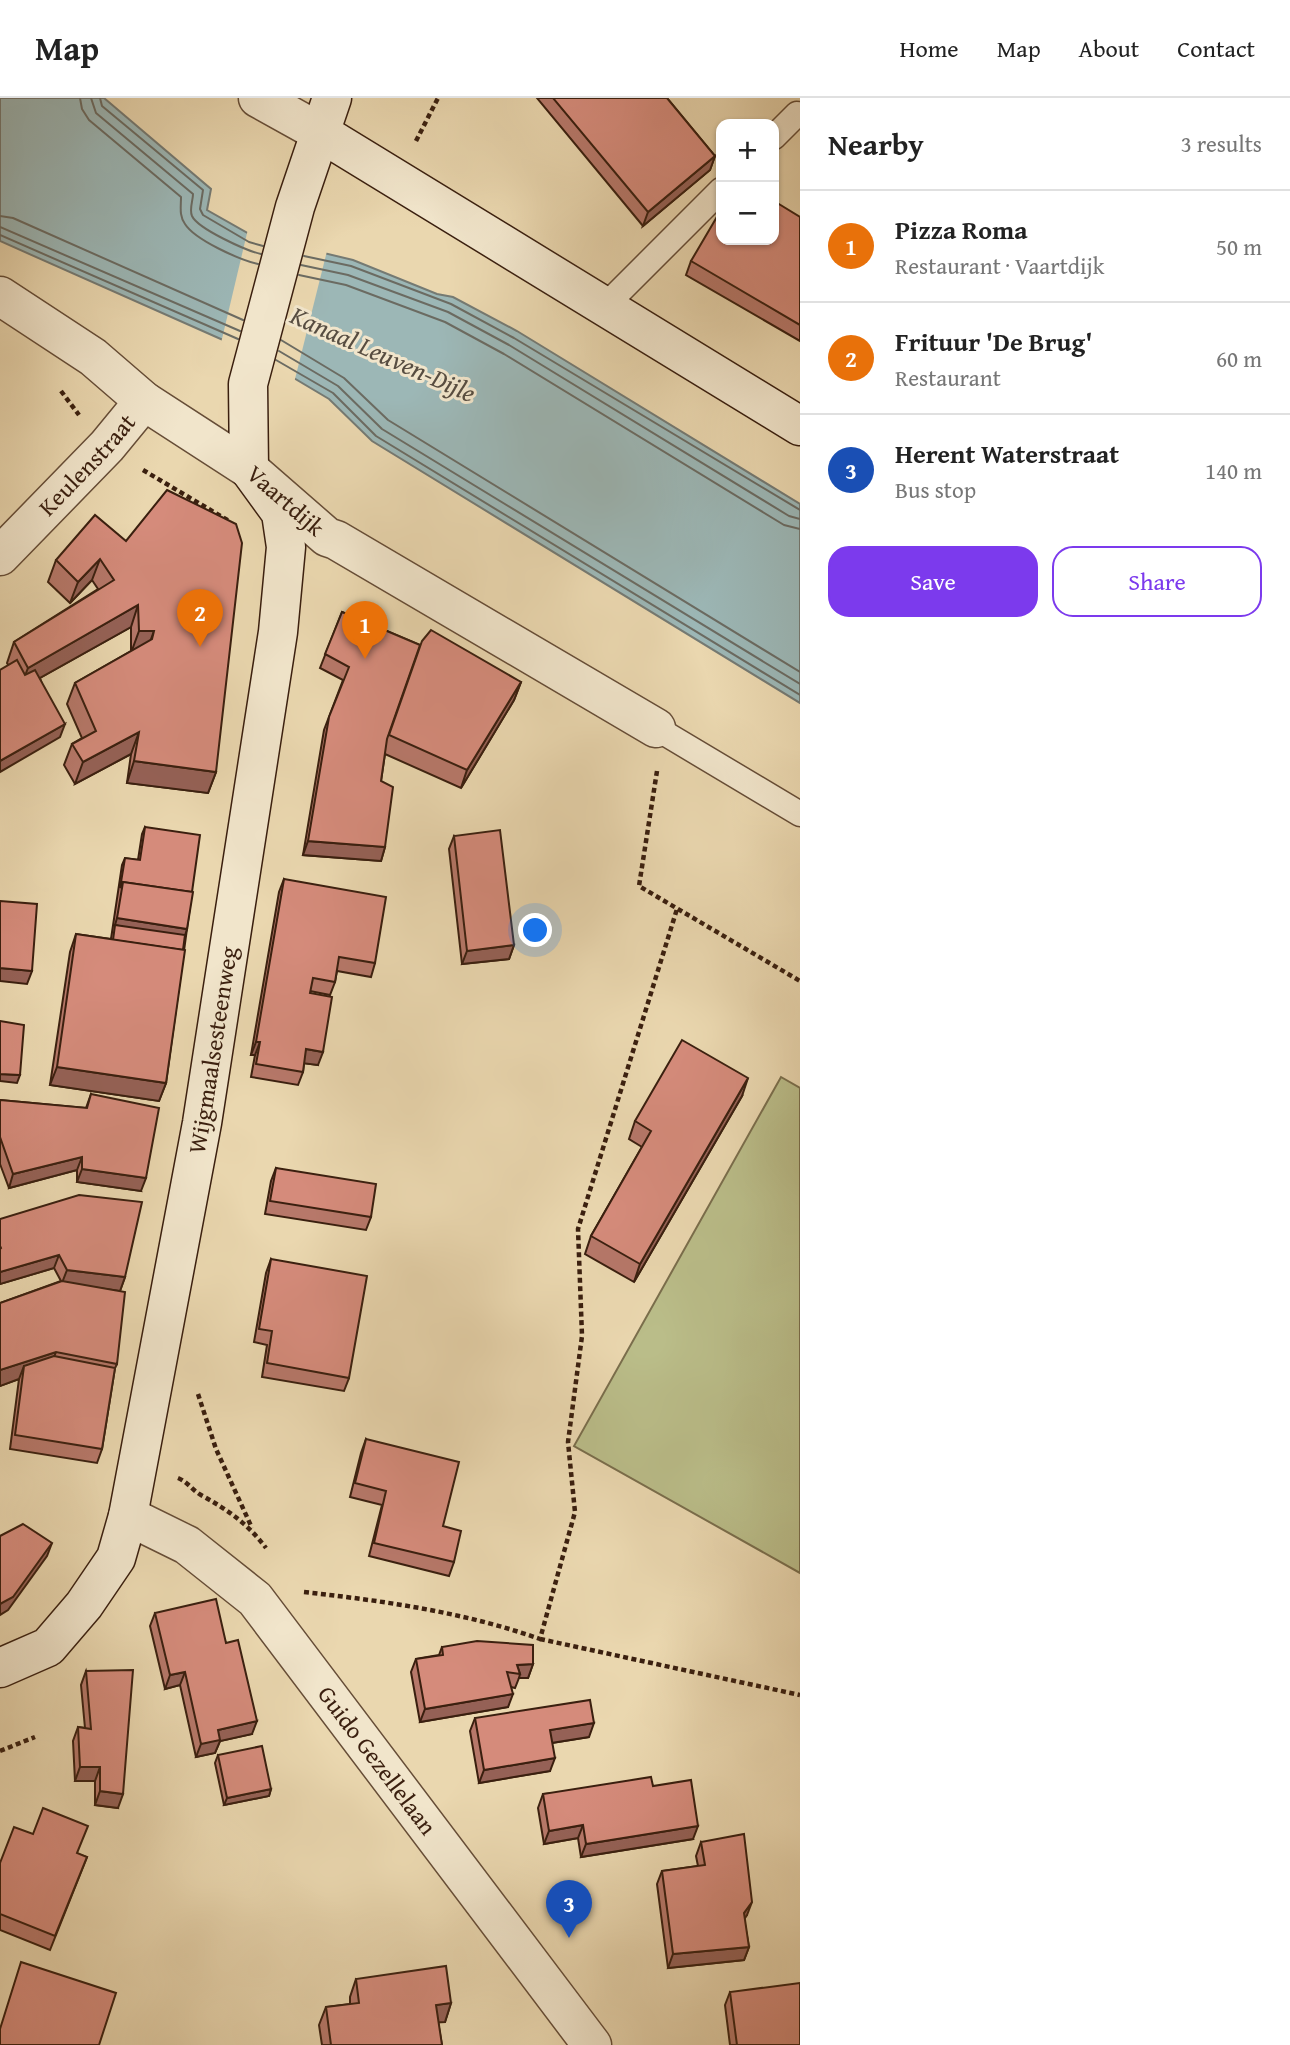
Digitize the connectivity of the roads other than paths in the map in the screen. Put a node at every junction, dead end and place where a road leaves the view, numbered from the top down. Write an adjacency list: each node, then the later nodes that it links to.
1 (258, 98): 3 (street)
2 (800, 115): 4 (lane)
3 (326, 116): 7 (street); 10 (street)
4 (779, 132)
5 (716, 195): 7 (lane)
6 (0, 296): 8 (street, Vaartdijk)
7 (607, 305): 9 (street)
8 (144, 401): 10 (street, Vaartdijk); 11 (street, Keulenstraat)
9 (800, 426)
10 (249, 469): 12 (street, Vaartdijk); 14 (street, Wijgmaalsesteenweg)
11 (0, 556)
12 (656, 728): 13 (lane)
13 (800, 814)
14 (128, 1516): 15 (street, Wijgmaalsesteenweg); 16 (street, Guido Gezellelaan)
15 (0, 1668)
16 (592, 2045)

